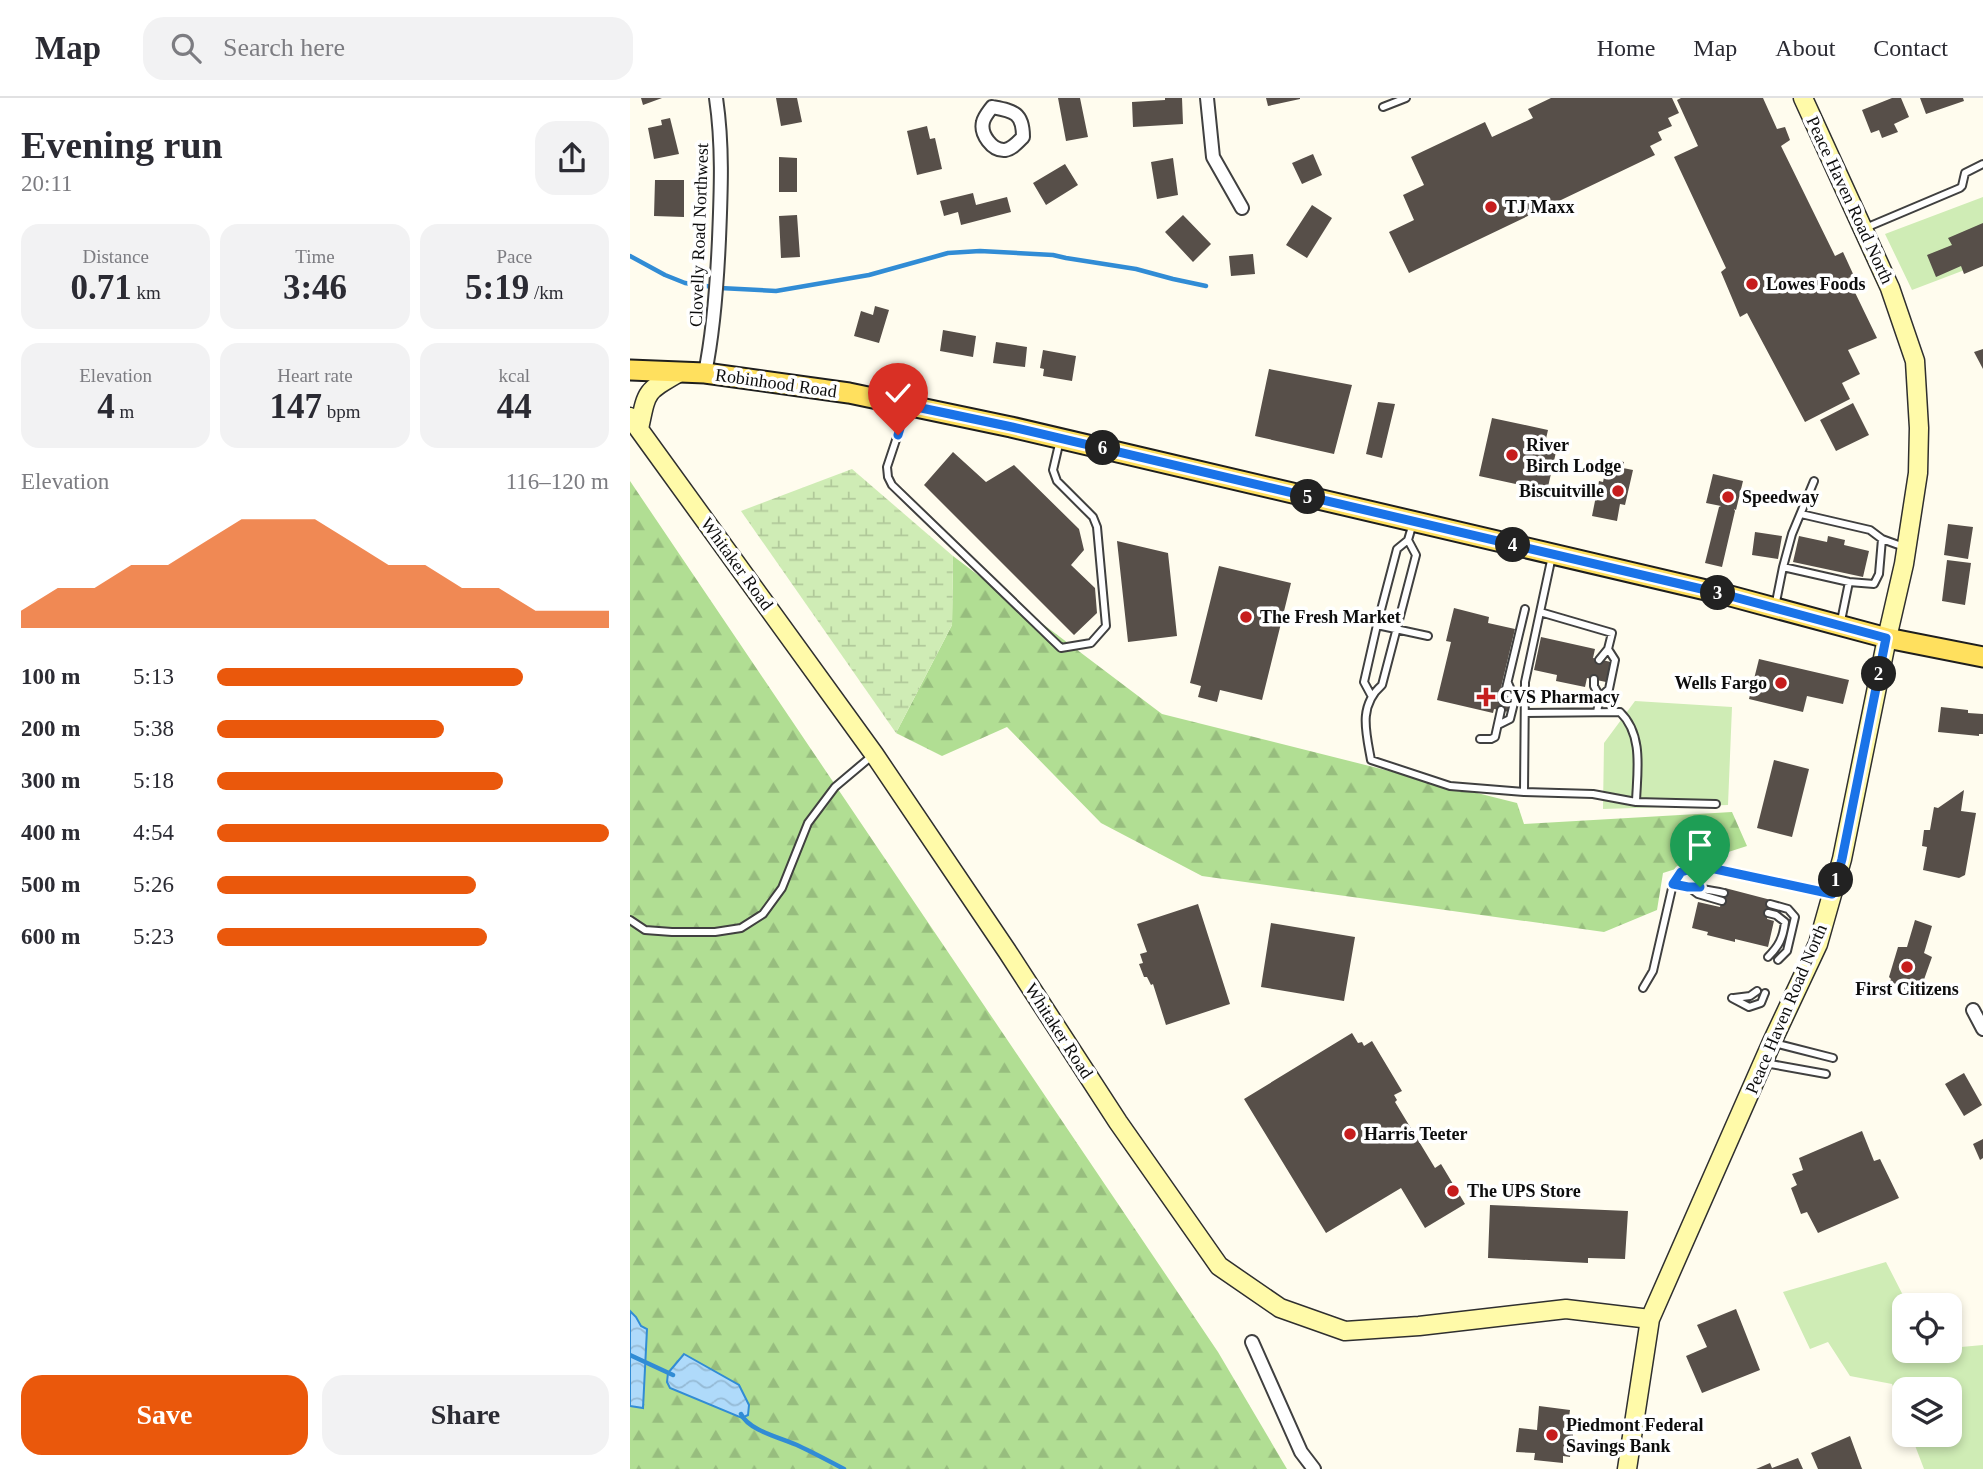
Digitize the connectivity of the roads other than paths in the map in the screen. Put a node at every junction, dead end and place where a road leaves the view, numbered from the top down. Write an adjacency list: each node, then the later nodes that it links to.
1 (716, 98): 11 (street, Clovelly Road Northwest)
2 (1207, 98): 7 (street)
3 (1406, 98): 5 (lane)
4 (1803, 98): 8 (street, Peace Haven Road North)
5 (1383, 107)
6 (1983, 164): 8 (lane)
7 (1242, 208)
8 (1863, 229): 19 (street, Peace Haven Road North)
9 (630, 370): 10 (main road, Robinhood Road)
10 (680, 372): 11 (main road, Robinhood Road); 13 (street, Whitaker Road)
11 (705, 373): 12 (main road, Robinhood Road)
12 (907, 405): 14 (main road, Robinhood Road); 14 (lane)
13 (634, 423): 46 (street, Whitaker Road)
14 (1060, 439): 17 (main road, Robinhood Road)
15 (1814, 481): 16 (lane)
16 (1801, 514): 18 (lane); 21 (lane)
17 (1411, 531): 20 (main road, Robinhood Road); 28 (lane); 30 (lane)
18 (1882, 538): 19 (lane); 22 (lane)
19 (1906, 548): 23 (street, Peace Haven Road North)
20 (1552, 554): 25 (main road, Robinhood Road); 27 (lane)
21 (1783, 567): 24 (lane); 25 (lane)
22 (1879, 574): 23 (lane); 24 (lane)
23 (1901, 578): 32 (street, Peace Haven Road North)
24 (1849, 582): 29 (lane)
25 (1774, 608): 29 (main road, Robinhood Road)
26 (1525, 609): 37 (lane)
27 (1540, 612): 33 (lane); 43 (lane)
28 (1377, 625): 30 (lane); 38 (lane)
29 (1840, 625): 32 (main road, Robinhood Road)
30 (1396, 631): 31 (lane); 38 (lane)
31 (1428, 636)
32 (1886, 638): 34 (main road, Robinhood Road); 51 (street, Peace Haven Road North)
33 (1608, 649): 35 (lane); 39 (lane)
34 (1983, 657)
35 (1599, 660)
36 (1594, 679): 39 (lane)
37 (1507, 682): 40 (lane); 44 (lane)
38 (1371, 695): 47 (lane)
39 (1600, 697): 42 (lane)
40 (1503, 701)
41 (1501, 710): 44 (lane)
42 (1597, 712): 43 (lane); 48 (lane)
43 (1525, 713): 47 (lane)
44 (1498, 725): 45 (lane)
45 (1480, 739)
46 (874, 754): 55 (lane); 67 (street, Whitaker Road)
47 (1524, 792): 48 (lane)
48 (1636, 802): 49 (lane)
49 (1716, 804)
50 (1673, 884): 51 (lane); 52 (lane); 58 (lane)
51 (1832, 894): 63 (street, Peace Haven Road North)
52 (1723, 897)
53 (1770, 904): 57 (lane)
54 (1768, 913): 56 (lane)
55 (630, 920)
56 (1768, 957)
57 (1778, 960)
58 (1643, 988)
59 (1757, 991): 60 (lane)
60 (1765, 993)
61 (1973, 1010): 62 (street)
62 (1983, 1029)
63 (1772, 1042): 64 (lane); 65 (street, Peace Haven Road North)
64 (1833, 1058)
65 (1763, 1063): 66 (lane); 67 (street, Peace Haven Road North)
66 (1826, 1074)
67 (1650, 1319): 70 (street, Peace Haven Road North)
68 (1252, 1342): 69 (street)
69 (1314, 1469)
70 (1627, 1469)

